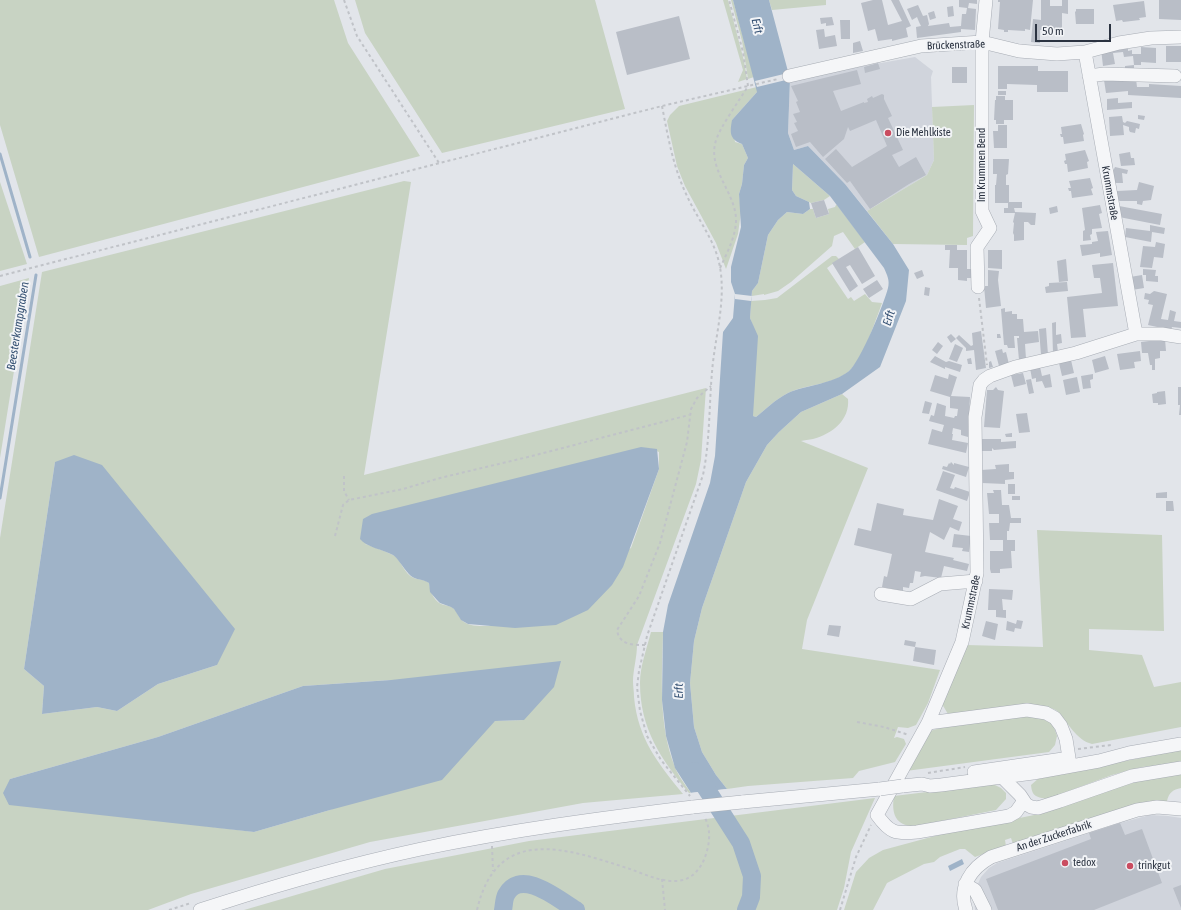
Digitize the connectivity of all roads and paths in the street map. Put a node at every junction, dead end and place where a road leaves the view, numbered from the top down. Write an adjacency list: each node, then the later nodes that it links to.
1 (344, 0): 12 (path)
2 (729, 0): 10 (path)
3 (986, 0): 5 (street, Im Krummen Bend)
4 (1181, 37): 6 (street, Brückenstraße)
5 (982, 42): 6 (street, Brückenstraße); 7 (street, Brückenstraße); 15 (street, Im Krummen Bend)
6 (1085, 52): 8 (street, Krummstraße)
7 (789, 76): 10 (path)
8 (1090, 76): 9 (street); 16 (street, Krummstraße)
9 (1175, 76)
10 (748, 86): 11 (path); 13 (path)
11 (662, 106): 12 (path); 13 (path)
12 (439, 163): 14 (path)
13 (720, 269): 19 (path)
14 (0, 276)
15 (978, 287): 18 (path)
16 (1136, 334): 17 (street); 18 (street)
17 (1181, 337)
18 (990, 376): 24 (street, Krummstraße)
19 (711, 386): 20 (path); 26 (path)
20 (689, 415): 22 (path); 26 (path)
21 (344, 476): 22 (path)
22 (349, 500): 23 (path)
23 (335, 536)
24 (976, 581): 25 (street); 28 (street, Krummstraße)
25 (881, 594)
26 (645, 645): 38 (path)
27 (856, 722): 29 (path)
28 (928, 723): 29 (street, Krummstraße); 32 (street)
29 (920, 738): 40 (street, Krummstraße)
30 (1181, 744): 31 (street)
31 (1129, 753): 32 (street); 34 (street)
32 (1069, 758): 36 (street)
33 (1181, 768): 37 (street)
34 (1029, 773): 35 (street); 37 (street)
35 (1002, 777): 36 (street); 37 (street)
36 (922, 784): 38 (street, bridge)
37 (1022, 798): 40 (street)
38 (696, 807): 41 (street); 43 (path)
39 (1181, 809): 44 (street, An der Zuckerfabrik)
40 (877, 815): 48 (path)
41 (490, 836): 42 (path); 45 (street)
42 (493, 873): 43 (path); 46 (path)
43 (662, 880): 47 (path)
44 (965, 884): 49 (street); 50 (street)
45 (200, 910)
46 (477, 910)
47 (665, 910)
48 (840, 910)
49 (966, 910)
50 (985, 910)

